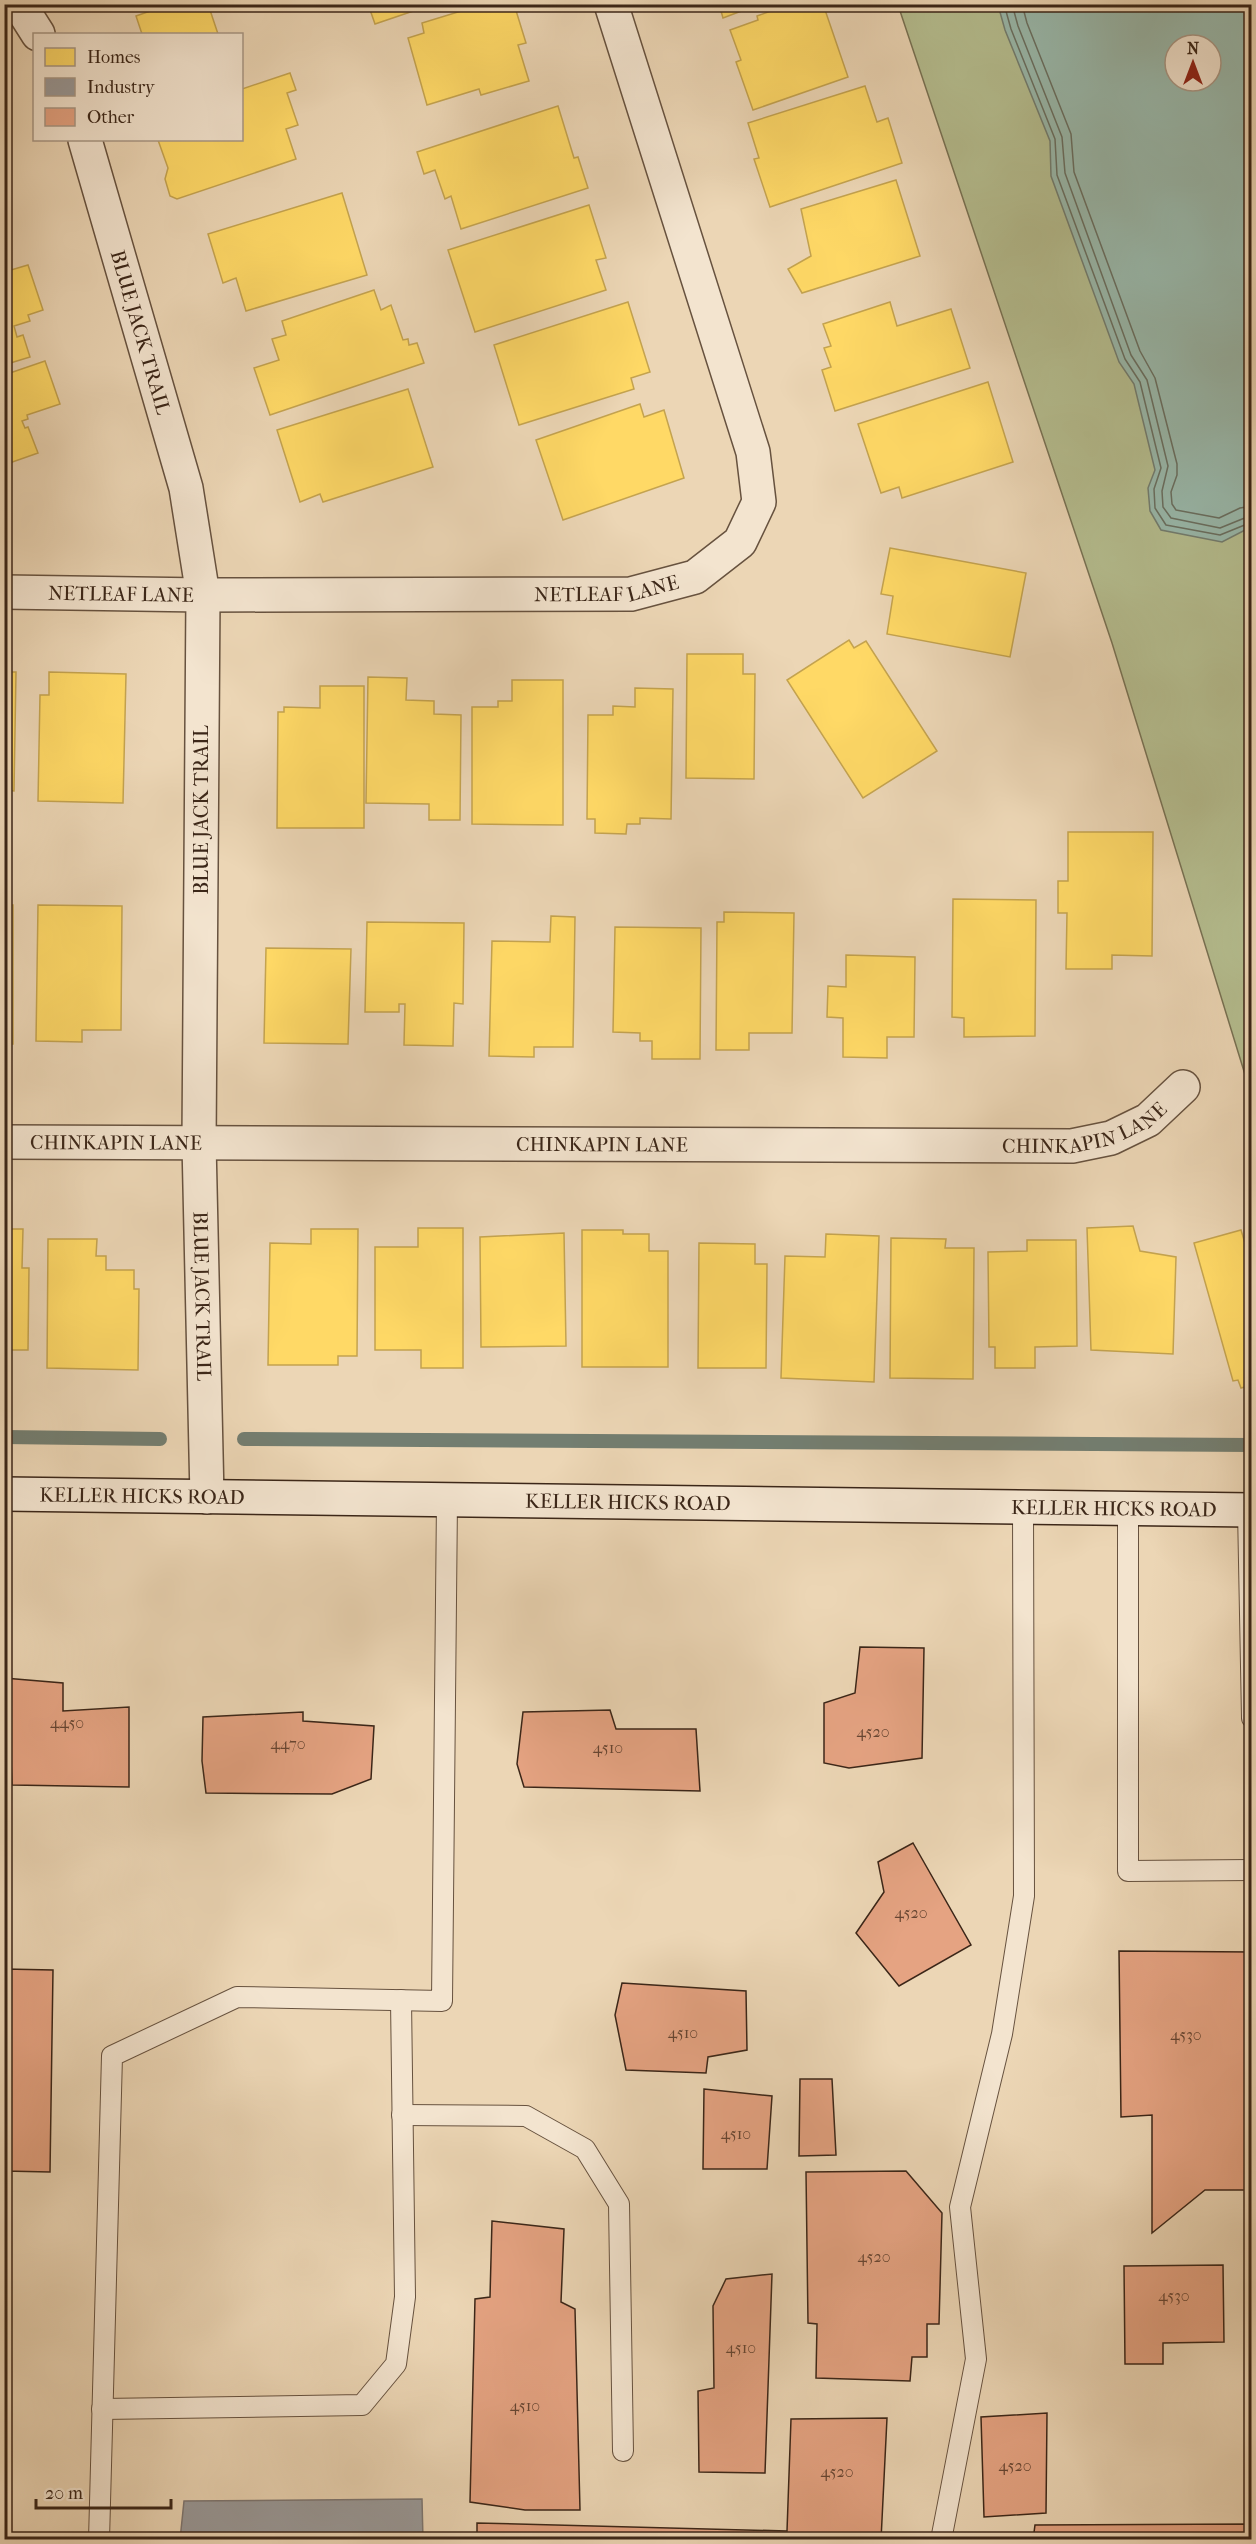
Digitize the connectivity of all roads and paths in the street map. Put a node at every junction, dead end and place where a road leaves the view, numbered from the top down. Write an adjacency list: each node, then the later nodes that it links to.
1 (19, 4): 3 (street)
2 (611, 4): 6 (street, NETLEAF LANE)
3 (37, 33)
4 (85, 141): 6 (street, BLUE JACK TRAIL)
5 (4, 592): 6 (street, NETLEAF LANE)
6 (203, 595): 9 (street, BLUE JACK TRAIL)
7 (1183, 1087): 9 (street, CHINKAPIN LANE)
8 (4, 1143): 9 (street, CHINKAPIN LANE)
9 (199, 1143): 11 (street, BLUE JACK TRAIL)
10 (4, 1494): 11 (street, KELLER HICKS ROAD)
11 (207, 1497): 12 (street, KELLER HICKS ROAD)
12 (447, 1500): 13 (street, KELLER HICKS ROAD); 18 (lane)
13 (1023, 1507): 14 (street, KELLER HICKS ROAD); 23 (lane)
14 (1128, 1508): 15 (street, KELLER HICKS ROAD); 17 (lane)
15 (1250, 1510): 16 (lane)
16 (1251, 1718)
17 (1251, 1870)
18 (401, 2000): 19 (lane); 20 (lane)
19 (402, 2115): 20 (lane); 21 (lane)
20 (102, 2409): 22 (lane)
21 (623, 2451)
22 (99, 2540)
23 (941, 2540)

